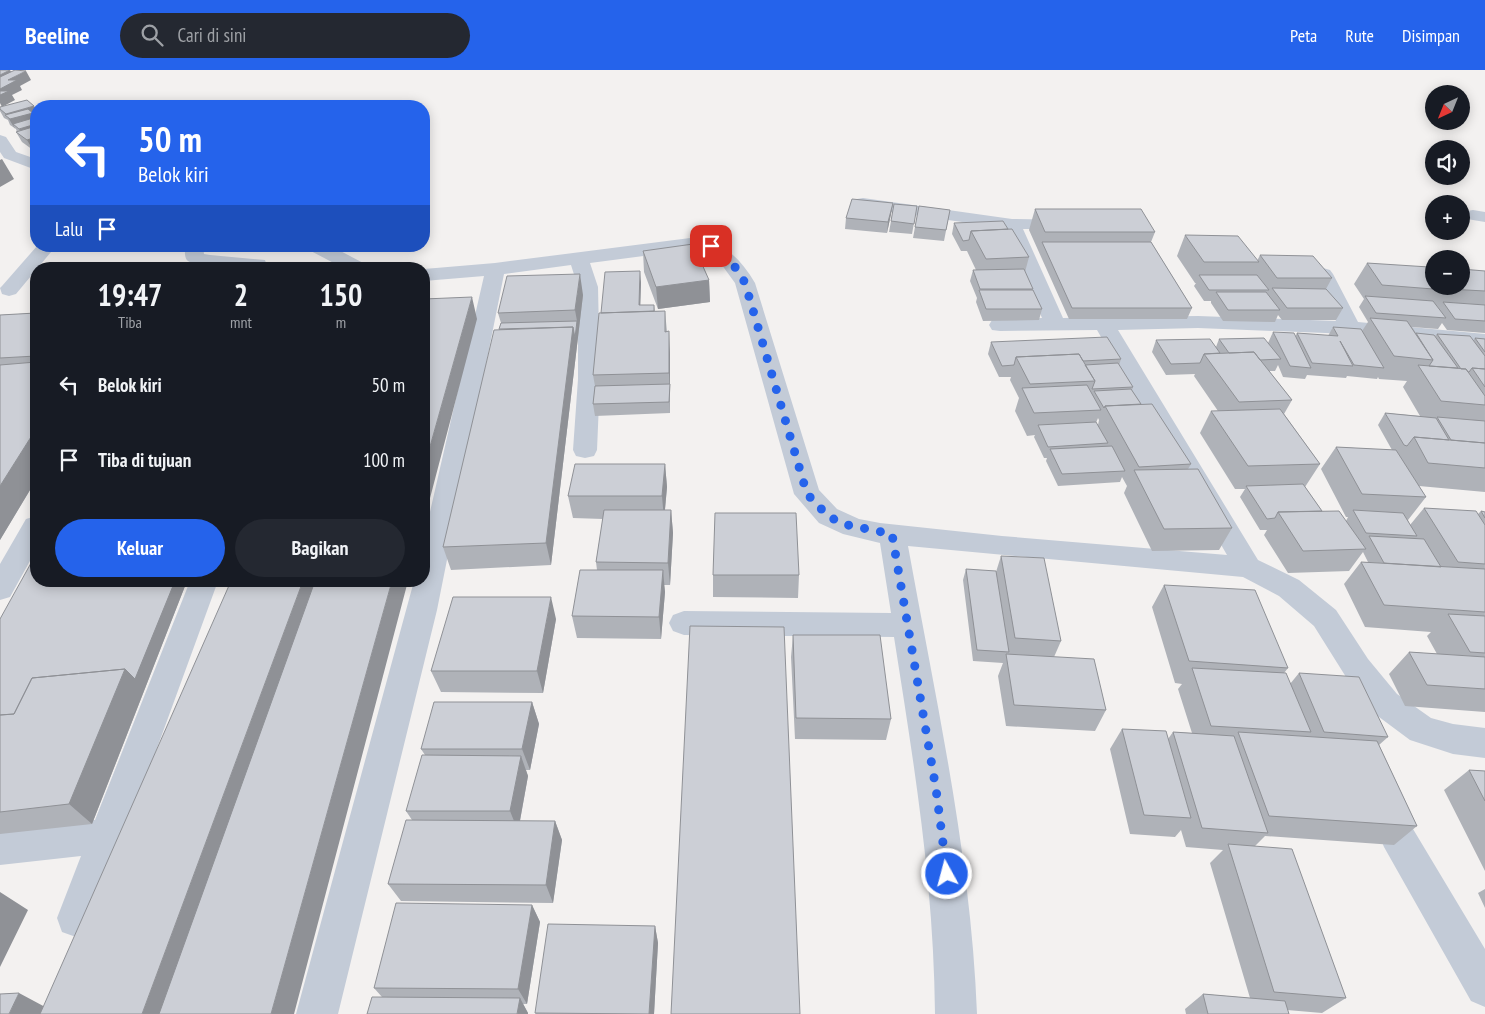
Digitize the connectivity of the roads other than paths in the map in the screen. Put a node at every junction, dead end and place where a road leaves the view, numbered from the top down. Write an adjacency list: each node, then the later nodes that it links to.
1 (0, 140): 2 (street)
2 (30, 163)
3 (863, 203): 4 (street)
4 (1012, 224): 5 (street); 18 (street)
5 (1087, 224)
6 (41, 252): 10 (street)
7 (195, 252): 11 (street)
8 (327, 252): 12 (street)
9 (579, 258): 16 (street); 23 (street); 24 (street)
10 (33, 262)
11 (208, 262)
12 (347, 262)
13 (30, 265): 17 (street)
14 (1323, 274): 21 (street)
15 (430, 276): 16 (street)
16 (485, 288): 27 (street)
17 (9, 290)
18 (1055, 323): 19 (street); 20 (street)
19 (1104, 324): 21 (street); 26 (street)
20 (1000, 325)
21 (1350, 328): 22 (street)
22 (1485, 340)
23 (585, 450)
24 (892, 534): 26 (street); 32 (street)
25 (30, 536): 30 (street)
26 (1248, 567): 33 (street)
27 (430, 569)
28 (202, 587): 35 (street)
29 (426, 587): 39 (street)
30 (0, 589)
31 (684, 622): 32 (street)
32 (906, 626): 40 (street)
33 (1386, 704): 34 (street); 38 (street)
34 (1485, 743)
35 (108, 836): 36 (street); 37 (street)
36 (0, 847)
37 (76, 918)
38 (1485, 987)
39 (317, 1014)
40 (956, 1014)

